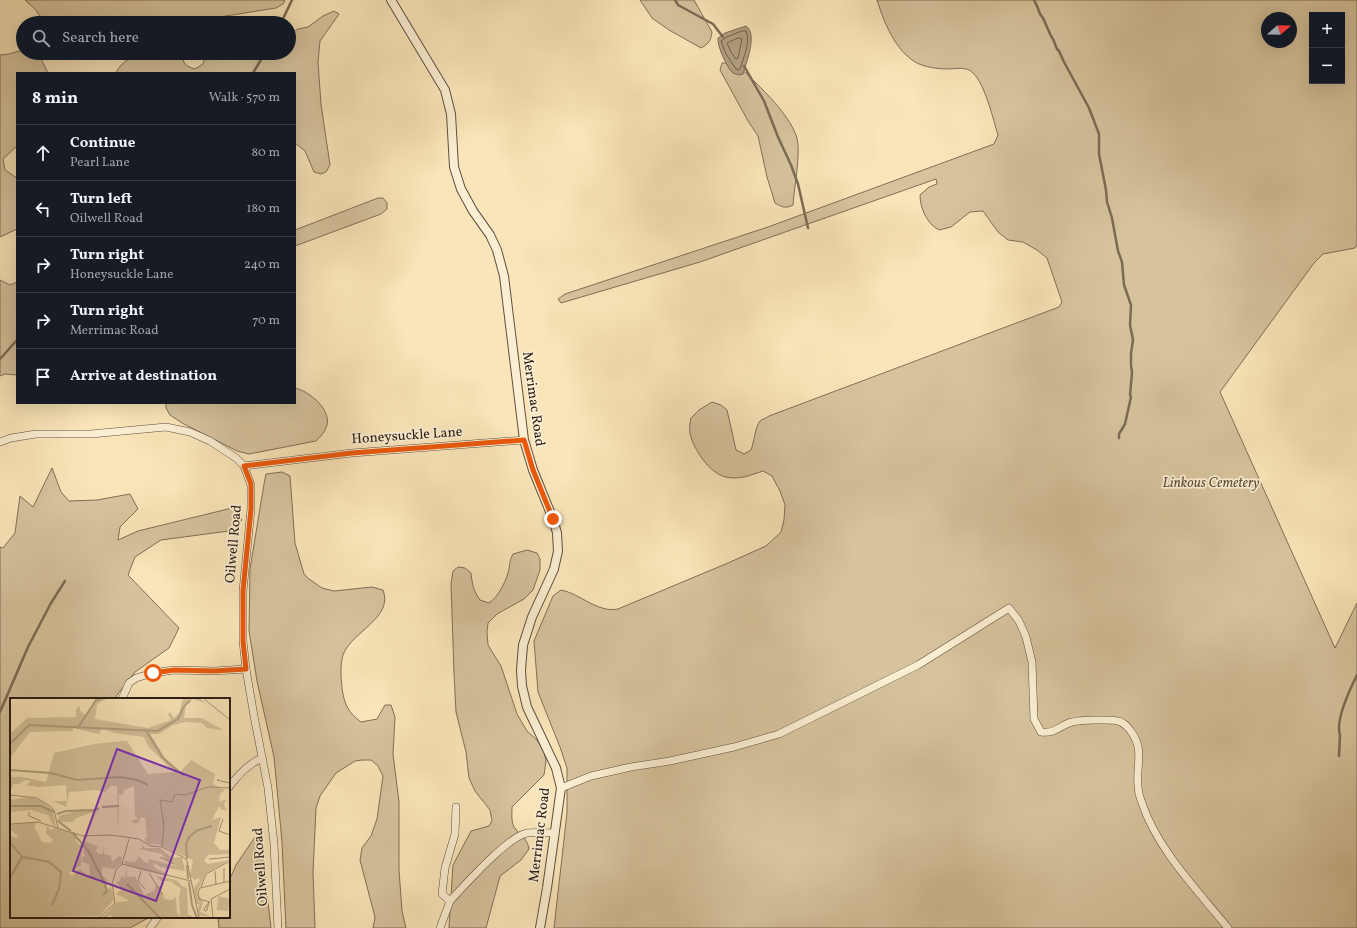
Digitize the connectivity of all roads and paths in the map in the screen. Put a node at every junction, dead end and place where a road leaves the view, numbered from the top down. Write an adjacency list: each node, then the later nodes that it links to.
1 (392, 0): 2 (street, Merrimac Road)
2 (524, 440): 4 (street, Honeysuckle Lane); 9 (street, Merrimac Road)
3 (0, 442): 4 (street, Oilwell Road)
4 (244, 466): 5 (street, Oilwell Road)
5 (246, 669): 6 (street); 7 (street, Oilwell Road)
6 (122, 698)
7 (262, 758): 8 (street); 15 (street, Oilwell Road)
8 (230, 786)
9 (561, 788): 11 (street, Merrimac Road); 18 (street)
10 (456, 807): 12 (street)
11 (555, 833): 12 (street); 17 (street, Merrimac Road)
12 (450, 901): 16 (street)
13 (157, 918): 14 (street)
14 (150, 928)
15 (278, 928)
16 (440, 928)
17 (540, 928)
18 (1228, 928)

